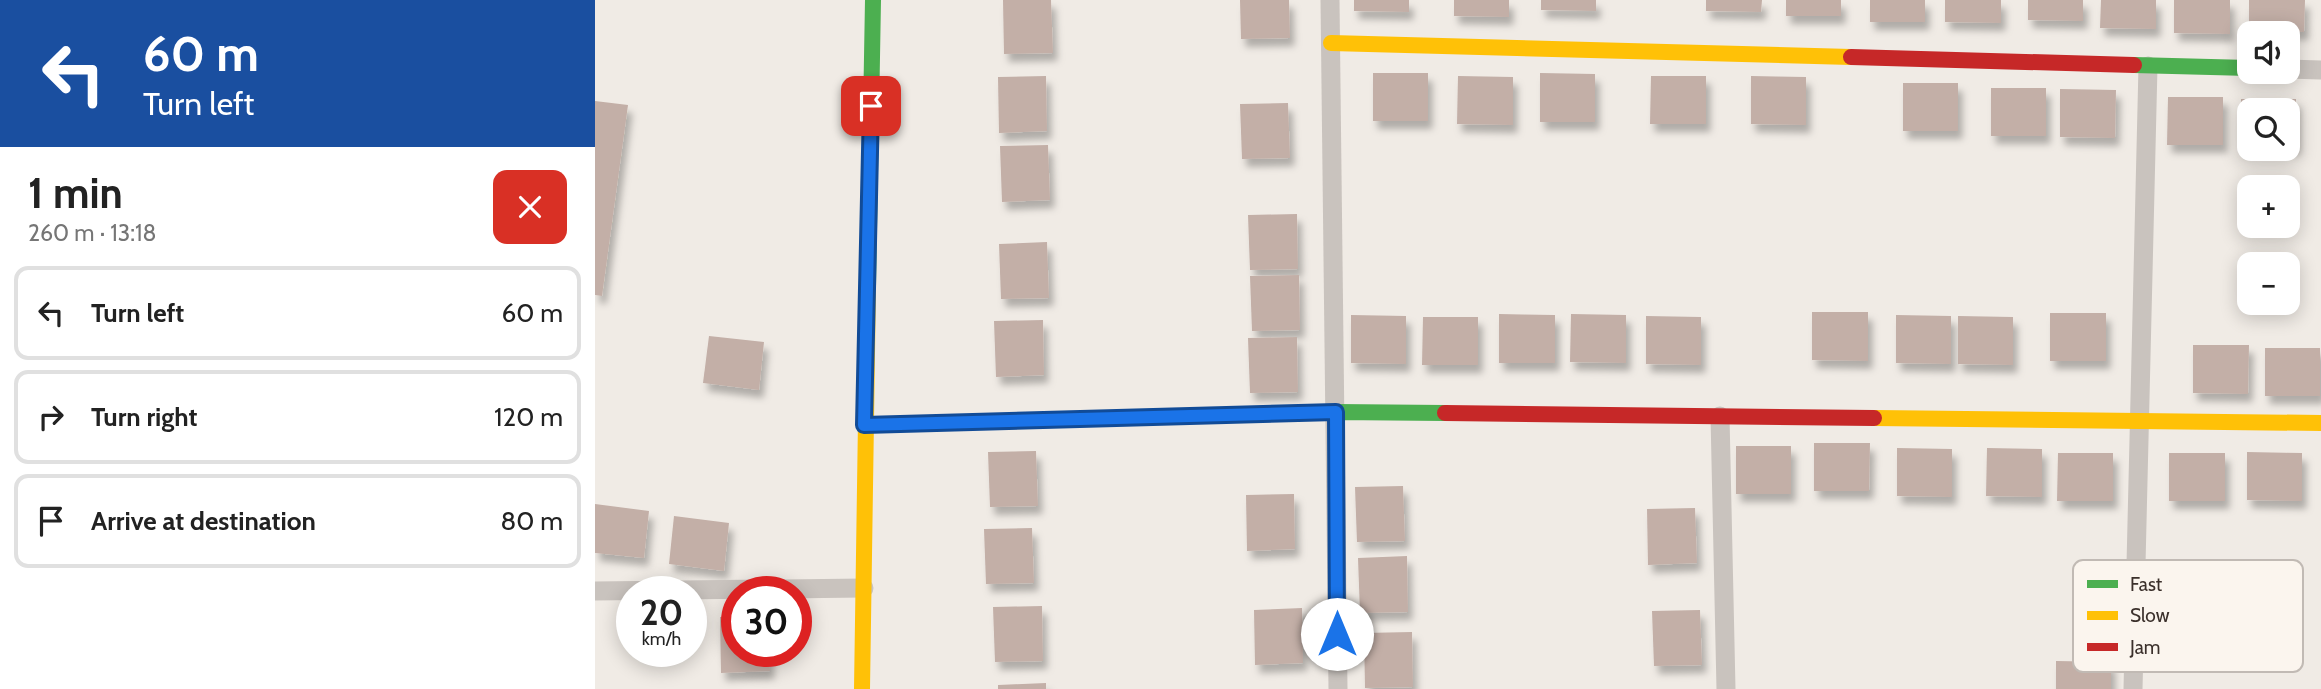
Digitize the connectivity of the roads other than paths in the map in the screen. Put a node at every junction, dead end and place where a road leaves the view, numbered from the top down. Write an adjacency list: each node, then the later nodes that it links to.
1 (873, 0): 12 (street)
2 (1330, 0): 3 (street)
3 (1331, 43): 4 (street); 8 (street)
4 (2148, 66): 5 (street); 10 (street)
5 (2237, 68)
6 (2300, 69): 7 (street)
7 (2321, 70)
8 (1336, 412): 9 (street); 12 (street); 17 (street)
9 (1720, 416): 10 (street); 18 (street)
10 (2139, 421): 11 (street); 13 (street)
11 (2321, 423)
12 (864, 425): 14 (street)
13 (2136, 560)
14 (864, 588): 15 (street); 16 (street)
15 (595, 591)
16 (862, 689)
17 (1338, 689)
18 (1726, 689)

